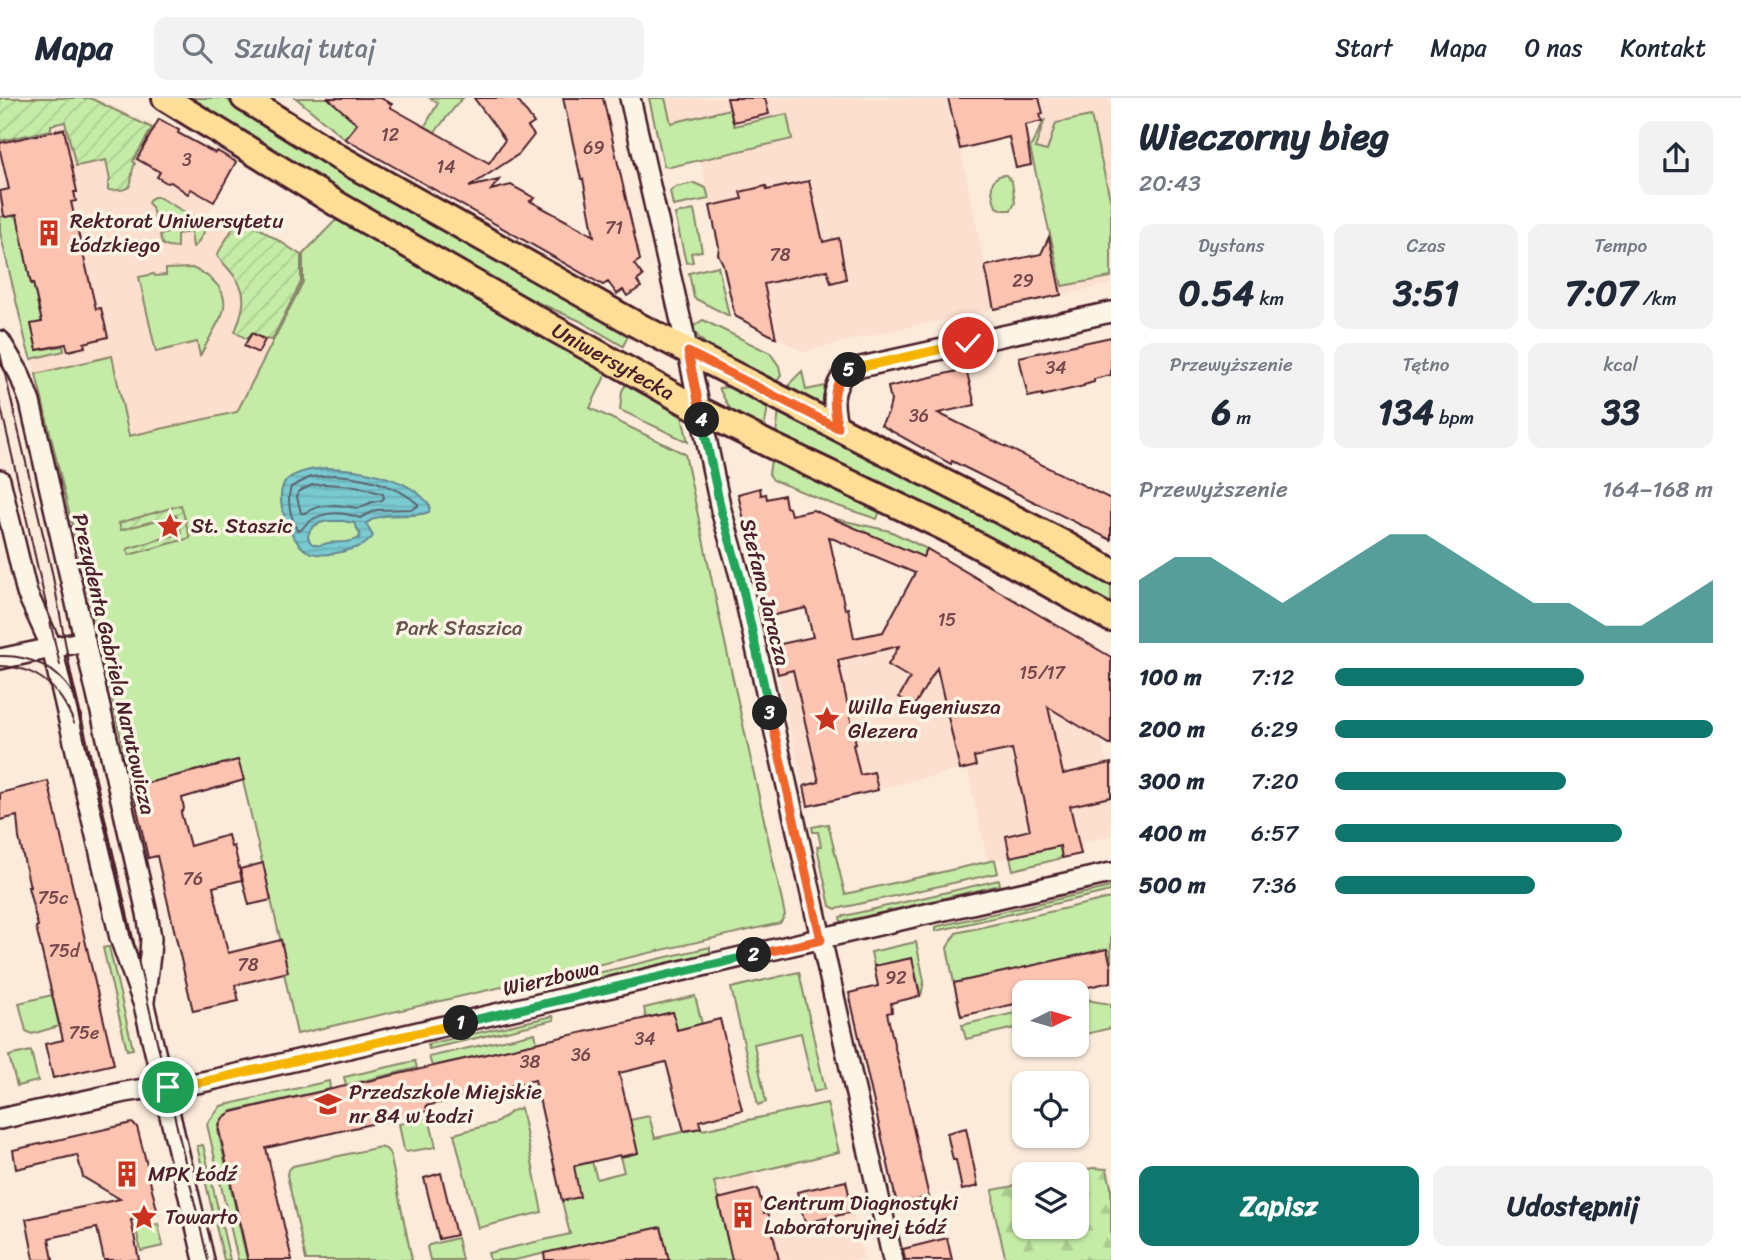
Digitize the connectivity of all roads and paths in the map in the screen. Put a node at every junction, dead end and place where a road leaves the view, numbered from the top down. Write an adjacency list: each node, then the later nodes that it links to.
1 (165, 98): 7 (main road, Uniwersytecka)
2 (244, 98): 6 (main road, Uniwersytecka)
3 (630, 98): 6 (street, Stefana Jaracza)
4 (1111, 312): 8 (street)
5 (0, 341): 12 (street, Prezydenta Gabriela Narutowicza)
6 (688, 352): 7 (street, Stefana Jaracza); 8 (main road, Uniwersytecka)
7 (700, 410): 11 (main road, Uniwersytecka); 16 (street, Stefana Jaracza)
8 (838, 428): 10 (main road, Uniwersytecka)
9 (0, 480): 13 (street, Prezydenta Gabriela Narutowicza)
10 (1111, 571)
11 (1111, 619)
12 (85, 641): 13 (street); 17 (street, Prezydenta Gabriela Narutowicza)
13 (52, 648): 14 (street); 17 (street, Prezydenta Gabriela Narutowicza)
14 (0, 659)
15 (1111, 873): 16 (street, Wierzbowa)
16 (821, 940): 18 (street, Wierzbowa); 21 (street, Stefana Jaracza)
17 (144, 1005): 18 (street, Prezydenta Gabriela Narutowicza)
18 (164, 1088): 19 (street, Wierzbowa); 20 (street, Prezydenta Gabriela Narutowicza)
19 (0, 1119)
20 (204, 1260)
21 (893, 1260)

